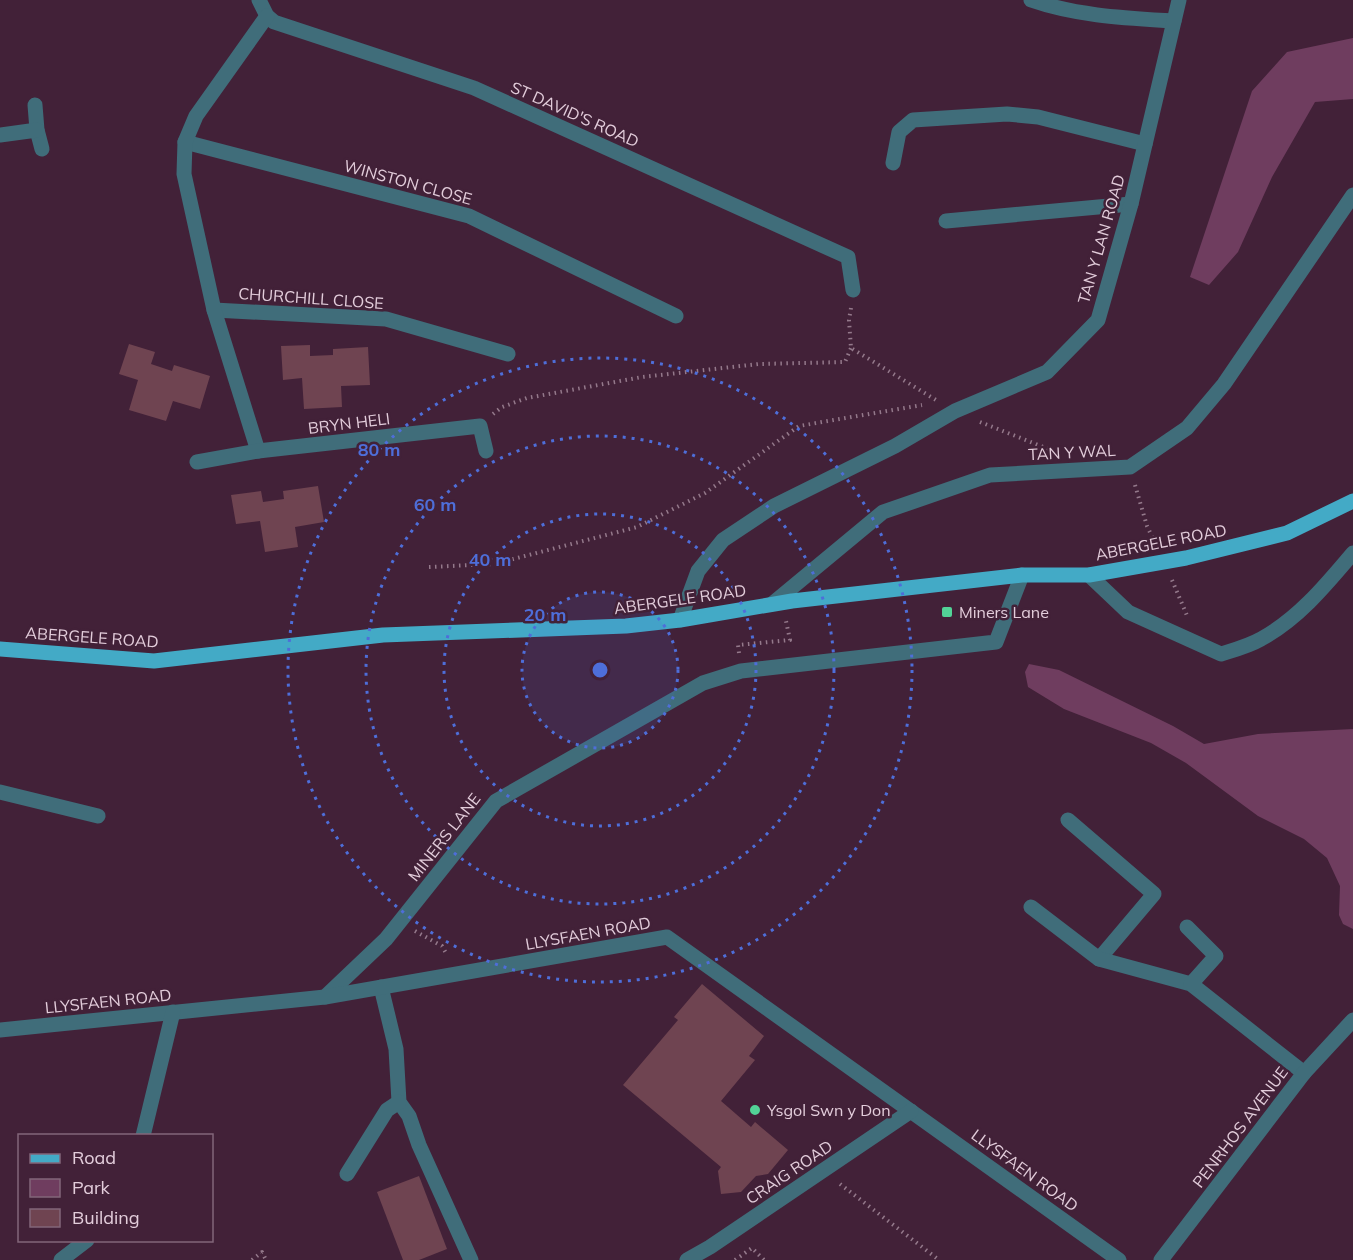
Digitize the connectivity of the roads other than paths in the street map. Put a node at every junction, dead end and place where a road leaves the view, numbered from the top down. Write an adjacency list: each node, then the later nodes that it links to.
1 (259, 0): 4 (street)
2 (1031, 0): 5 (street)
3 (1179, 0): 5 (street, TAN Y LAN ROAD)
4 (267, 16): 9 (street, CHURCHILL CLOSE); 16 (street, ST DAVID'S ROAD)
5 (1174, 21): 10 (street, TAN Y LAN ROAD)
6 (35, 105): 7 (street)
7 (37, 130): 8 (street); 11 (street)
8 (0, 135)
9 (185, 142): 17 (street, CHURCHILL CLOSE); 18 (street, WINSTON CLOSE)
10 (1145, 144): 12 (street); 14 (street, TAN Y LAN ROAD)
11 (42, 149)
12 (893, 163)
13 (1353, 195): 27 (street, TAN Y WAL)
14 (1131, 204): 15 (street); 28 (street, TAN Y LAN ROAD)
15 (946, 221)
16 (853, 290)
17 (214, 310): 19 (street, CHURCHILL CLOSE); 20 (street, CHURCHILL CLOSE)
18 (676, 316)
19 (508, 354)
20 (258, 451): 21 (street, BRYN HELI); 22 (street, BRYN HELI)
21 (486, 451)
22 (197, 462)
23 (1353, 501): 26 (main road, ABERGELE ROAD)
24 (1353, 553): 26 (street)
25 (1022, 575): 26 (main road, ABERGELE ROAD); 27 (main road, ABERGELE ROAD); 38 (street, MINERS LANE)
26 (1089, 575)
27 (772, 604): 28 (main road, ABERGELE ROAD)
28 (680, 620): 29 (main road, ABERGELE ROAD)
29 (0, 649)
30 (0, 792): 31 (street)
31 (98, 816)
32 (1068, 820): 35 (street)
33 (1031, 907): 35 (street)
34 (1187, 927): 36 (street)
35 (1099, 959): 36 (street)
36 (1191, 984): 42 (street)
37 (381, 987): 38 (street, LLYSFAEN ROAD); 43 (street); 44 (street, LLYSFAEN ROAD)
38 (325, 997): 39 (street, LLYSFAEN ROAD)
39 (173, 1012): 41 (street, LLYSFAEN ROAD); 45 (street)
40 (1353, 1020): 42 (street, PENRHOS AVENUE)
41 (0, 1030)
42 (1304, 1073): 52 (street, PENRHOS AVENUE)
43 (399, 1102): 46 (street); 49 (street)
44 (911, 1112): 50 (street, CRAIG ROAD); 51 (street, LLYSFAEN ROAD)
45 (143, 1134)
46 (347, 1174)
47 (84, 1242): 48 (street)
48 (61, 1260)
49 (471, 1260)
50 (687, 1260)
51 (1119, 1260)
52 (1161, 1260)

